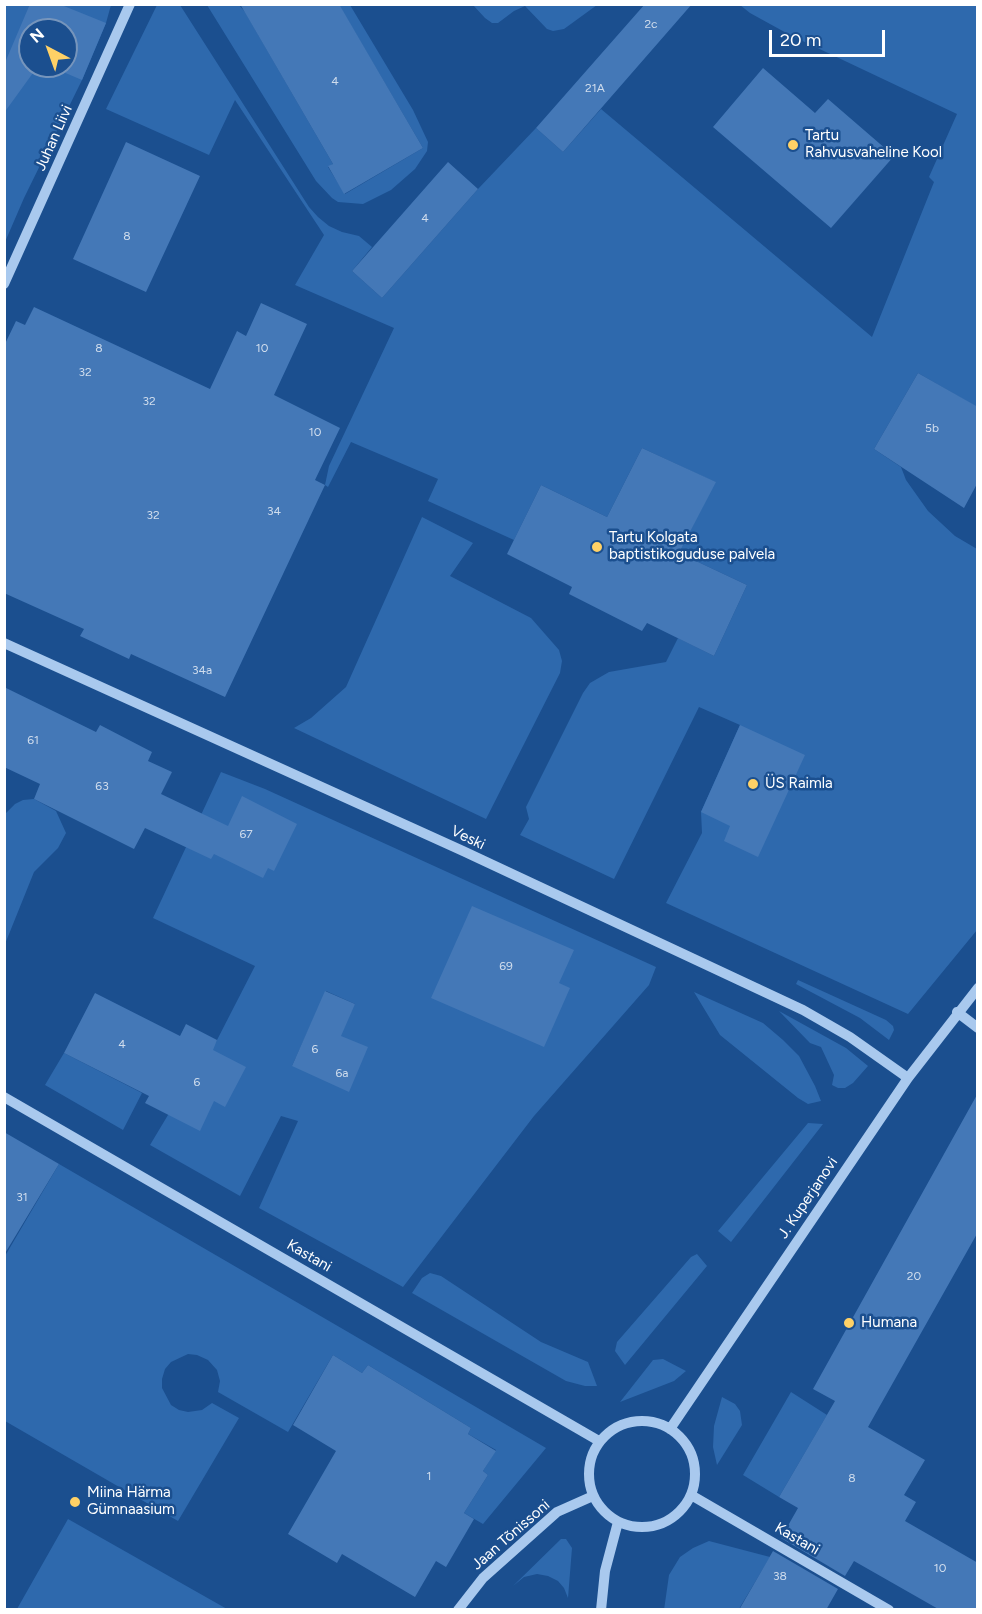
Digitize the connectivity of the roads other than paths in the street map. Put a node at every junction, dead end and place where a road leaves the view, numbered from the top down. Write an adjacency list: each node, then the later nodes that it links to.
1 (130, 4): 2 (street, Juhan Liivi)
2 (4, 284)
3 (4, 643): 7 (street, Veski)
4 (978, 988): 5 (street, J. Kuperjanovi)
5 (957, 1012): 6 (street); 7 (street, J. Kuperjanovi)
6 (978, 1028)
7 (908, 1078): 9 (street, J. Kuperjanovi)
8 (4, 1097): 10 (street, Kastani)
9 (670, 1429): 10 (street); 11 (street)
10 (599, 1441): 12 (street)
11 (691, 1495): 13 (street); 16 (street, Kastani)
12 (593, 1496): 13 (street); 14 (street, Jaan Tõnissoni)
13 (618, 1522): 15 (street)
14 (458, 1610)
15 (601, 1610)
16 (889, 1610)

